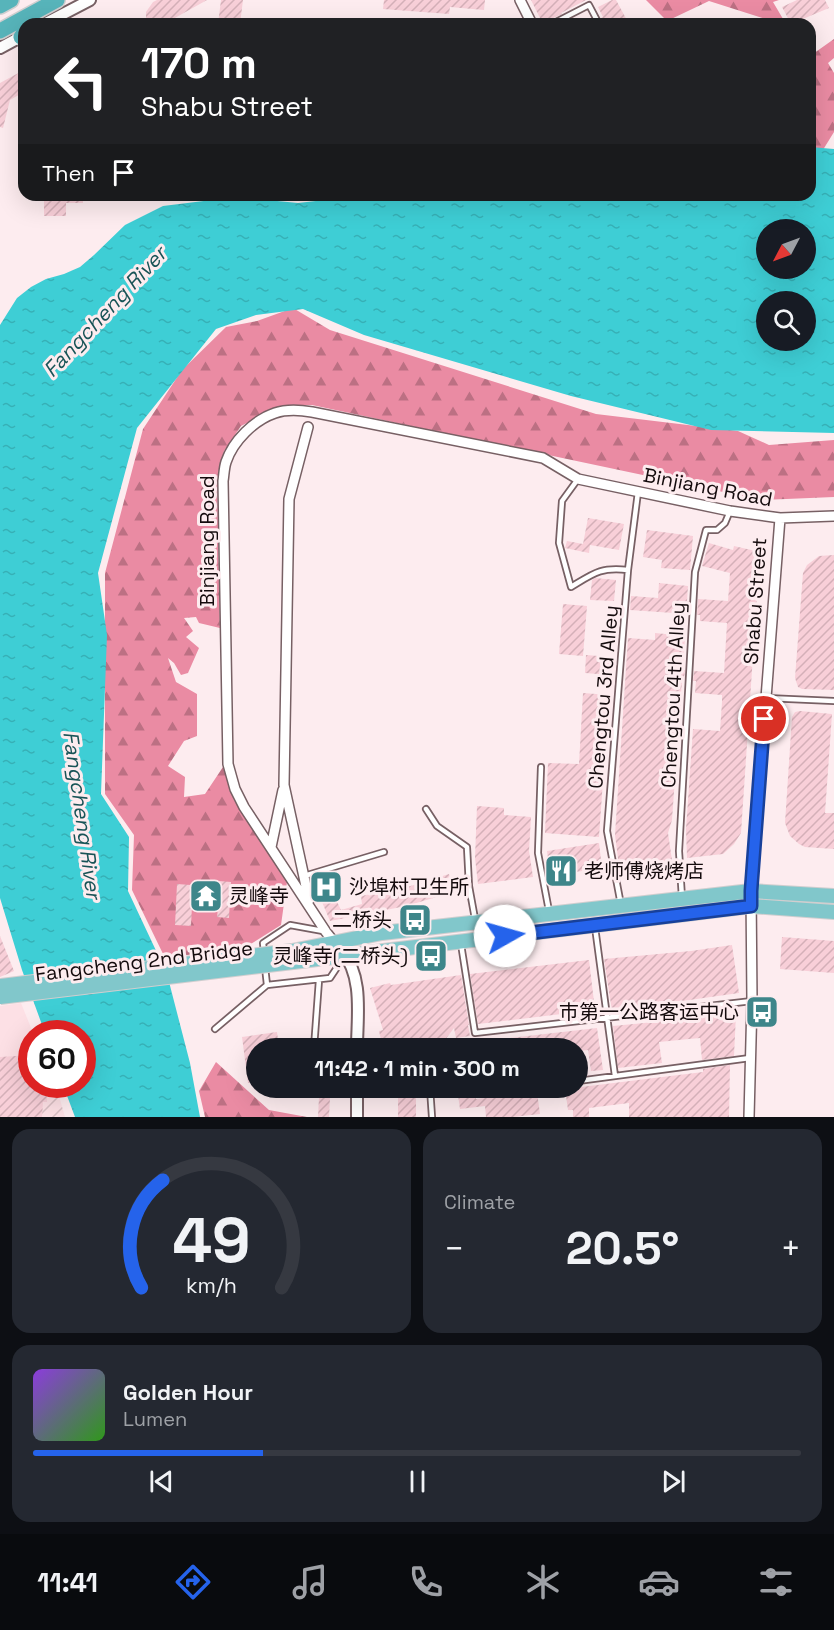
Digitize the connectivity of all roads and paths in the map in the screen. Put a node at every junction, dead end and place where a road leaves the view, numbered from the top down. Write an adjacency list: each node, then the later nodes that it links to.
1 (11, 0): 5 (highway)
2 (90, 0): 8 (street)
3 (520, 0): 9 (street)
4 (53, 3): 6 (highway); 7 (highway)
5 (0, 6)
6 (25, 18)
7 (38, 18)
8 (56, 18)
9 (529, 18)
10 (564, 18): 11 (lane)
11 (596, 18)
12 (18, 21): 13 (highway)
13 (0, 31)
14 (18, 38): 15 (street)
15 (0, 48)
16 (308, 427): 26 (street)
17 (578, 479): 18 (street, Binjiang Road); 22 (lane); 28 (street, Binjiang Road)
18 (638, 492): 19 (street, Binjiang Road); 22 (lane, Chengtou 3rd Alley)
19 (730, 511): 21 (street, Binjiang Road); 33 (lane, Chengtou 4th Alley)
20 (834, 516): 21 (street, Binjiang Road)
21 (780, 518): 23 (street, Shabu Street)
22 (628, 570): 34 (lane, Chengtou 3rd Alley)
23 (766, 698): 24 (lane); 31 (street, Shabu Street)
24 (834, 701)
25 (541, 767): 38 (lane)
26 (284, 785): 28 (street); 30 (street)
27 (426, 809): 39 (lane)
28 (271, 847): 36 (street, Binjiang Road)
29 (384, 852): 30 (lane)
30 (304, 876): 36 (street)
31 (751, 891): 32 (main road); 33 (main road); 35 (street, Shabu Street)
32 (834, 896)
33 (682, 898): 34 (main road)
34 (621, 905): 38 (main road)
35 (751, 906): 37 (main road); 40 (main road); 49 (street, Shabu Street)
36 (311, 907): 41 (street, Binjiang Road)
37 (834, 912)
38 (549, 913): 39 (main road)
39 (476, 922): 41 (main road)
40 (595, 925): 42 (main road); 50 (lane)
41 (330, 937): 43 (street, Binjiang Road); 44 (main road); 46 (lane)
42 (461, 941): 43 (main road); 50 (lane)
43 (346, 956): 44 (main road); 45 (lane); 53 (street, Binjiang Road)
44 (292, 957): 47 (main road, Fangcheng 2nd Bridge, bridge); 48 (main road, Fangcheng 2nd Bridge, bridge)
45 (319, 980): 46 (lane); 52 (lane)
46 (267, 985): 51 (lane)
47 (0, 986)
48 (0, 998)
49 (752, 1001): 50 (lane); 54 (street, Shabu Street)
50 (607, 1018): 55 (lane)
51 (215, 1029)
52 (315, 1038)
53 (357, 1038)
54 (750, 1058): 55 (lane); 61 (street, Shabu Street)
55 (615, 1076): 56 (lane)
56 (588, 1080)
57 (357, 1098): 59 (street)
58 (431, 1098): 60 (lane)
59 (357, 1117)
60 (432, 1117)
61 (749, 1117)

